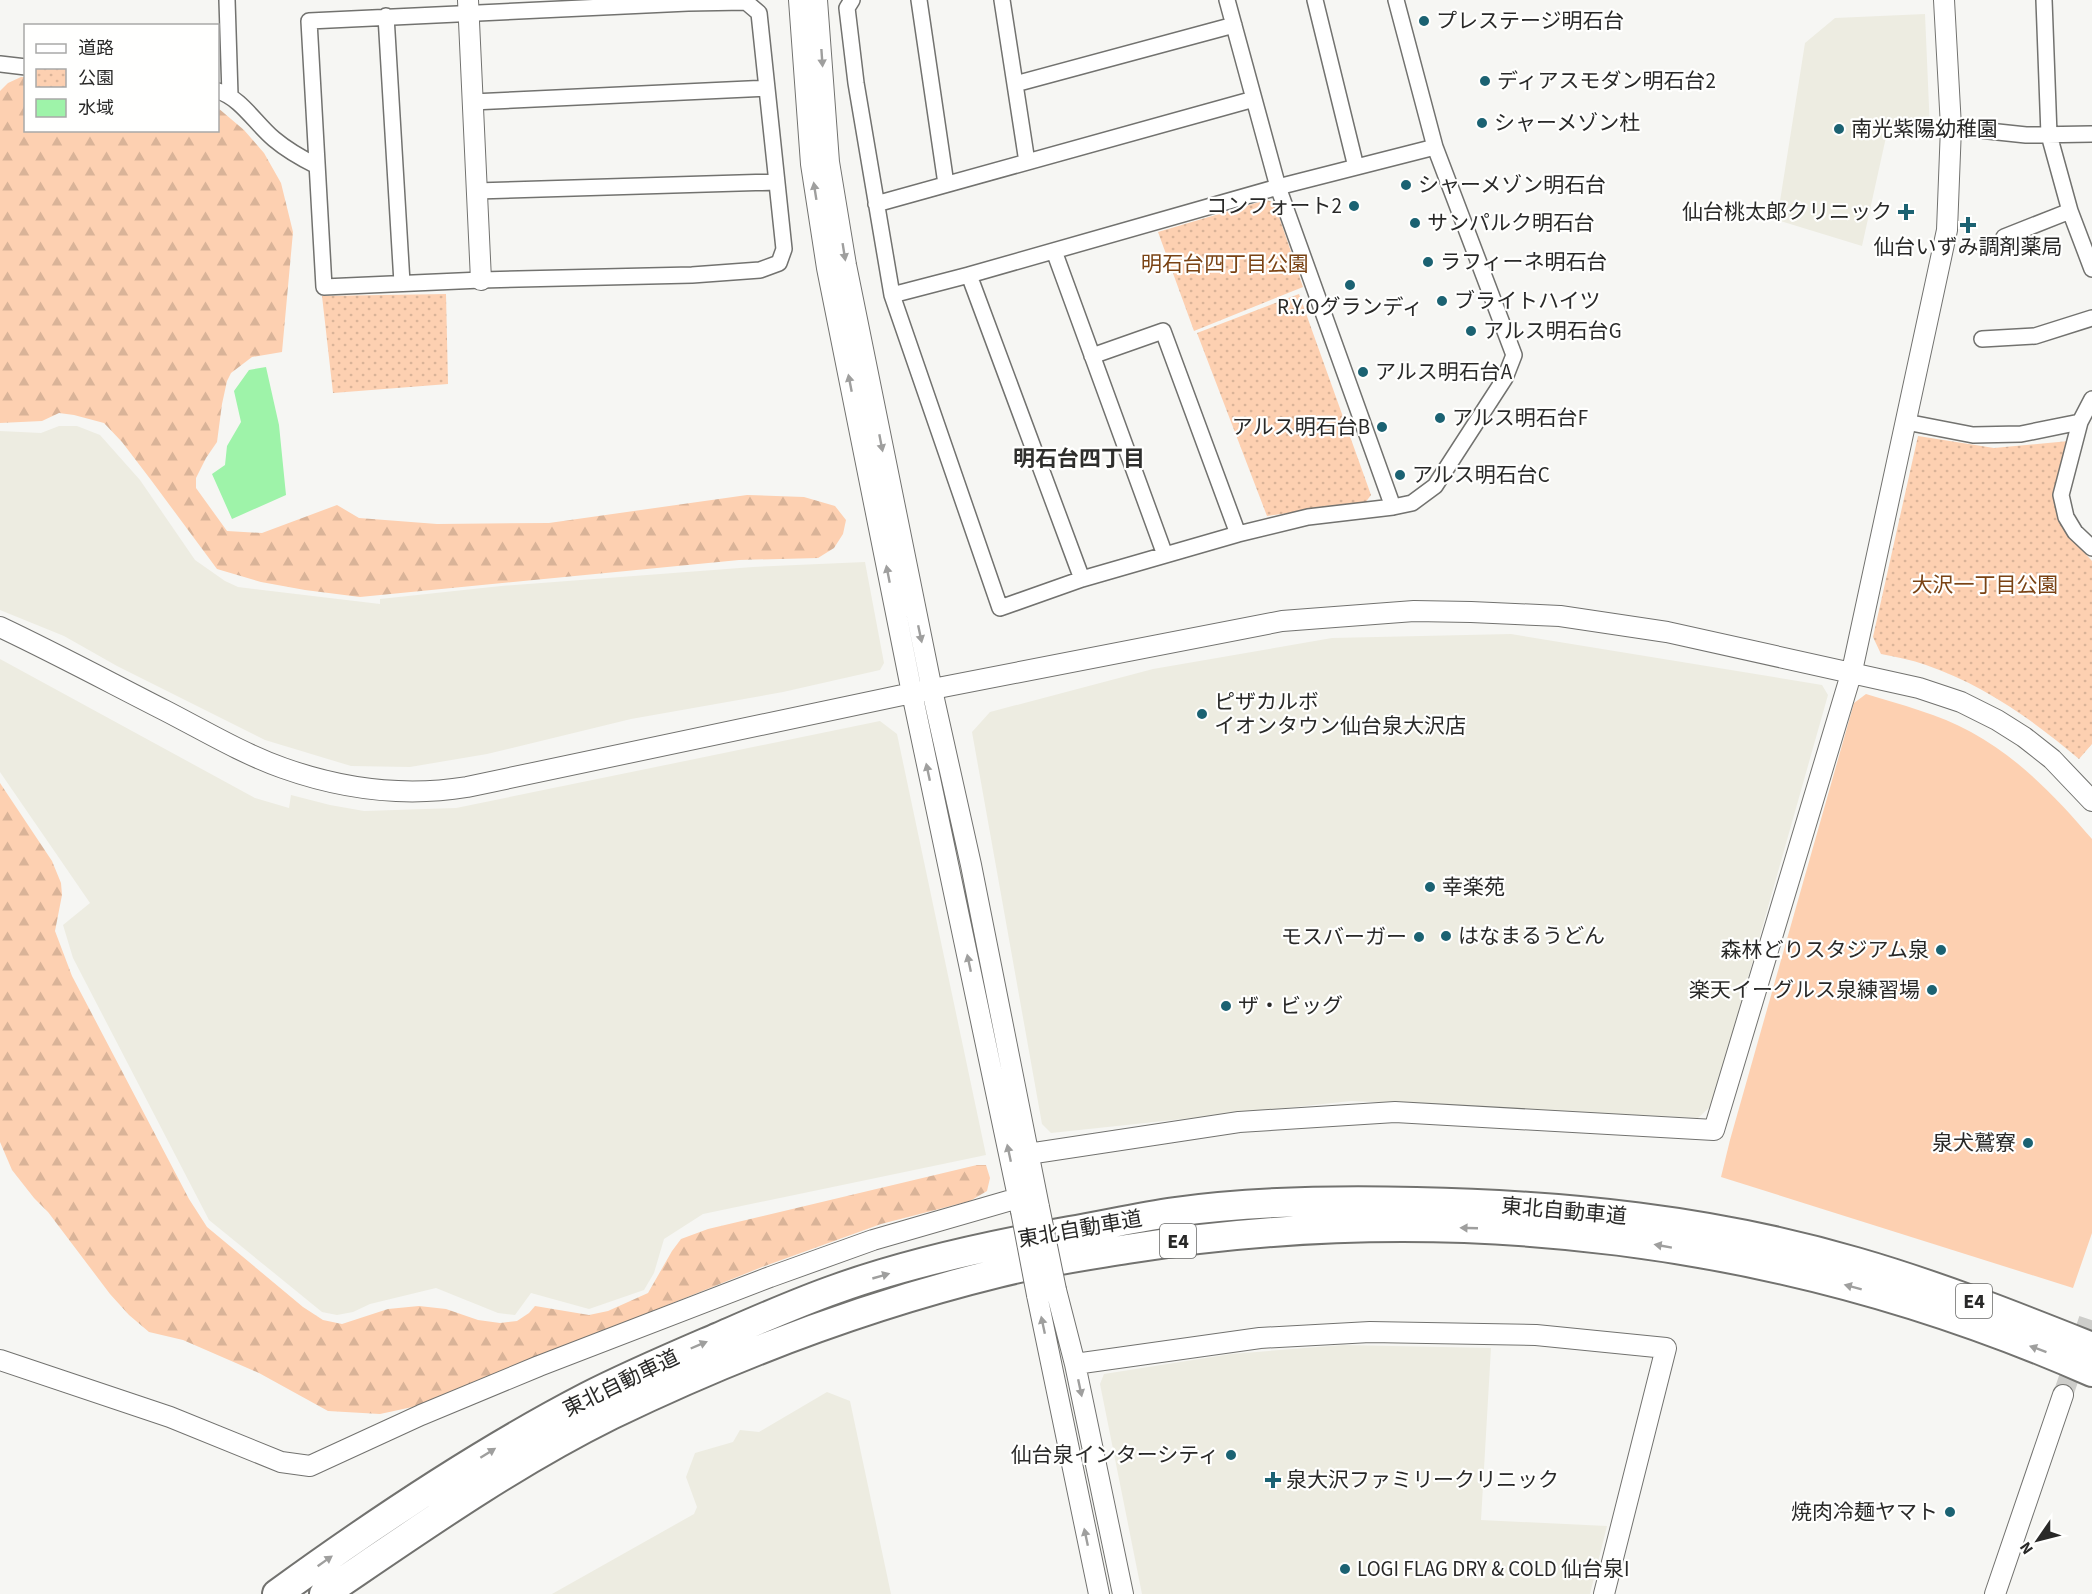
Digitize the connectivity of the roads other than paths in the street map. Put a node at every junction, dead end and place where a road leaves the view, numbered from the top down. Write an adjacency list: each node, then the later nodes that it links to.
1 (227, 0): 19 (street)
2 (799, 0): 56 (street, one-way to 2)
3 (817, 0): 55 (street, one-way to 55)
4 (852, 0): 33 (street)
5 (919, 0): 30 (street)
6 (1002, 0): 17 (street)
7 (1227, 0): 14 (street)
8 (1315, 0): 28 (street)
9 (1396, 0): 25 (street)
10 (1944, 0): 22 (street)
11 (2044, 0): 24 (street)
12 (468, 7): 13 (street); 18 (street); 21 (street)
13 (386, 16): 27 (street); 40 (street)
14 (1234, 25): 17 (street); 20 (street)
15 (0, 64): 16 (street)
16 (24, 67)
17 (1015, 84): 26 (street)
18 (767, 88): 21 (street); 29 (street)
19 (224, 93): 27 (street)
20 (1254, 99): 26 (street); 31 (street)
21 (472, 102): 32 (street)
22 (1951, 127): 24 (street); 46 (street)
23 (2092, 134): 24 (street)
24 (2049, 135): 34 (street)
25 (1435, 147): 28 (street); 48 (street)
26 (1026, 162): 30 (street)
27 (317, 166): 40 (street)
28 (1356, 167): 31 (street)
29 (776, 182): 32 (street); 39 (street)
30 (946, 184): 33 (street)
31 (1278, 187): 36 (street); 48 (street)
32 (477, 191): 39 (street)
33 (876, 204): 41 (street)
34 (2070, 211): 35 (street); 37 (street)
35 (2004, 237)
36 (1054, 251): 38 (street); 44 (street)
37 (2092, 269)
38 (969, 275): 41 (street); 52 (street)
39 (481, 280): 40 (street)
40 (402, 283)
41 (892, 295): 52 (street)
42 (2092, 318): 43 (street)
43 (1982, 339)
44 (1092, 356): 49 (street); 51 (street)
45 (2092, 399): 47 (street)
46 (1906, 422): 47 (street); 54 (street)
47 (2080, 422): 50 (street)
48 (1393, 507): 49 (street)
49 (1238, 534): 51 (street)
50 (2092, 548)
51 (1165, 555): 52 (street)
52 (1082, 579)
53 (0, 627): 56 (street)
54 (1852, 671): 55 (street); 57 (street); 58 (street)
55 (932, 690): 56 (street); 58 (street)
56 (912, 693): 59 (street, one-way to 56)
57 (2092, 801)
58 (1028, 1154): 59 (street)
59 (1026, 1205): 63 (street); 64 (street, bridge); 67 (street, one-way to 59, bridge)
60 (1854, 1261): 61 (highway); 62 (highway, 東北自動車道 / E4); 68 (highway, 東北自動車道 / E4, one-way to 60)
61 (2092, 1331)
62 (2092, 1347)
63 (0, 1360)
64 (1075, 1364): 67 (street, one-way to 67); 70 (street)
65 (2092, 1372): 69 (highway, 東北自動車道 / E4, one-way to 69)
66 (2063, 1395): 71 (street)
67 (1112, 1593)
68 (278, 1594)
69 (324, 1594)
70 (1604, 1594)
71 (1995, 1594)

